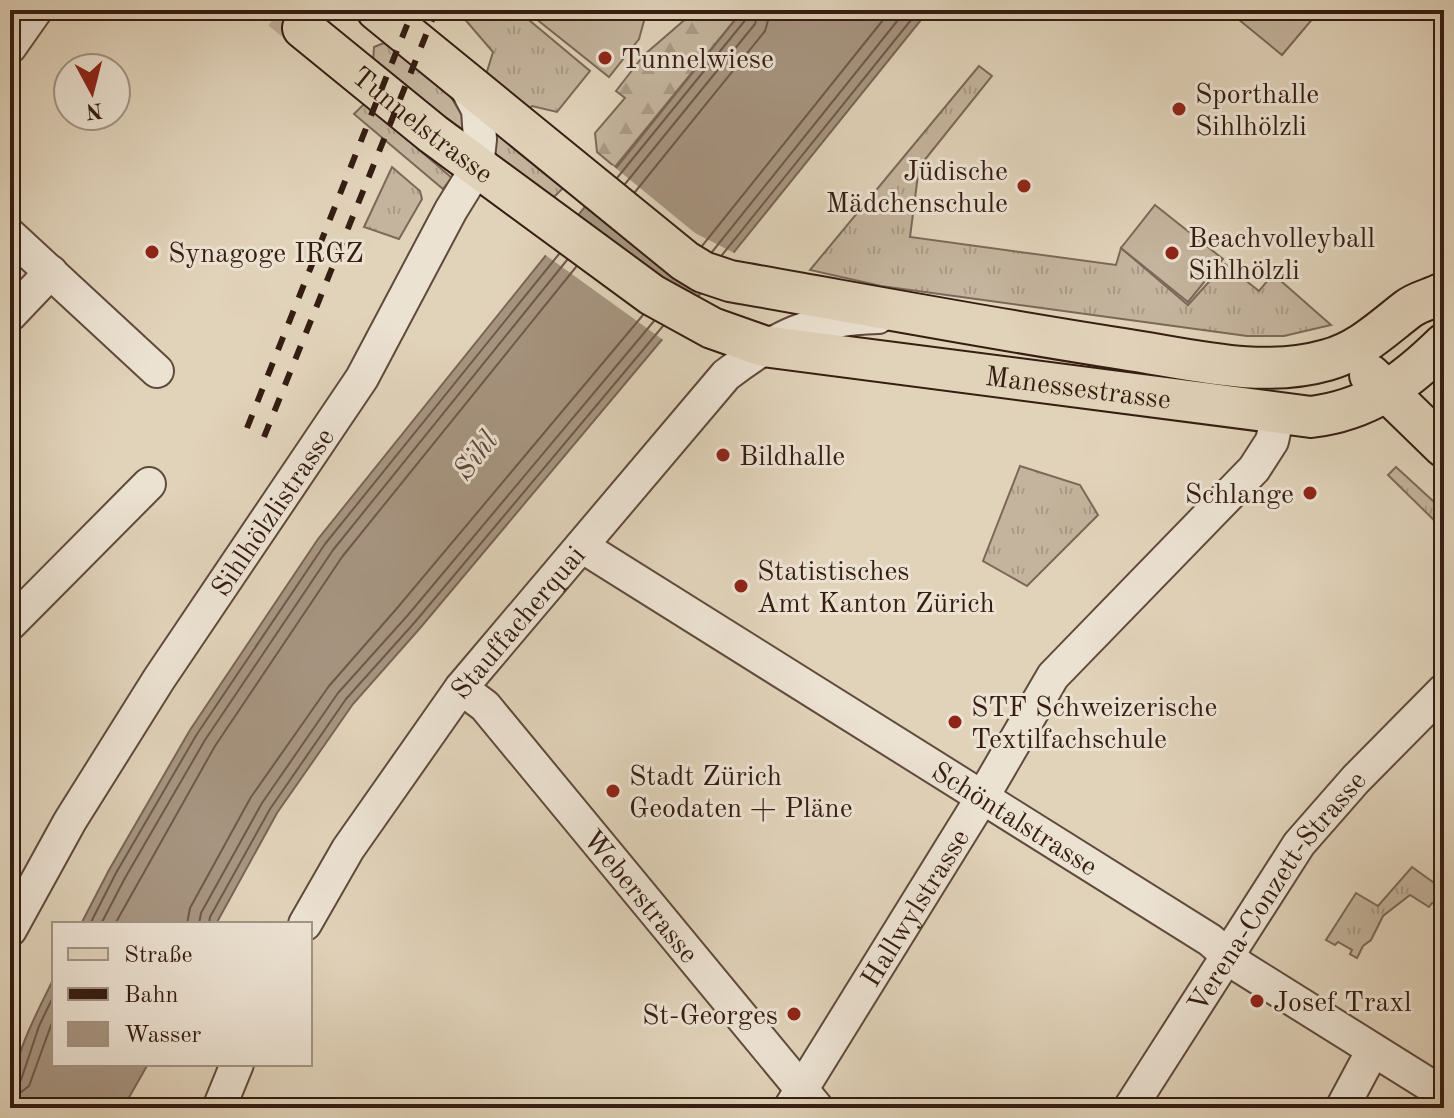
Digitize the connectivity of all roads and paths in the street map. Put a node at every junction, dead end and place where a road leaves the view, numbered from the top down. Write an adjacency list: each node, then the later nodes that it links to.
1 (36, 10): 4 (street)
2 (377, 10): 5 (main road, Tunnelstrasse)
3 (303, 28): 6 (main road, Tunnelstrasse)
4 (10, 47)
5 (463, 80): 6 (street, Sihlhölzlistrasse); 9 (main road, Tunnelstrasse)
6 (477, 168): 13 (main road, Tunnelstrasse); 28 (street, Sihlhölzlistrasse)
7 (10, 235): 8 (street)
8 (51, 272): 11 (street); 17 (street)
9 (730, 281): 12 (main road, Manessestrasse)
10 (1443, 293): 16 (main road, Manessestrasse); 18 (main road, Manessestrasse)
11 (10, 315)
12 (929, 316): 15 (street, Manessestrasse); 16 (main road, Manessestrasse)
13 (688, 317): 15 (main road, Manessestrasse)
14 (1444, 344): 18 (main road, Manessestrasse)
15 (763, 346): 19 (main road, Manessestrasse); 22 (street, Stauffacherquai)
16 (1345, 354): 18 (main road)
17 (157, 371)
18 (1388, 390): 19 (main road, Manessestrasse); 20 (main road)
19 (1278, 414): 26 (street, Hallwylstrasse)
20 (1444, 447)
21 (149, 484): 23 (street)
22 (583, 547): 24 (street, Stauffacherquai); 26 (street, Schöntalstrasse)
23 (10, 624)
24 (461, 688): 27 (street, Stauffacherquai); 33 (street, Weberstrasse)
25 (1444, 690): 29 (street, Verena-Conzett-Strasse)
26 (982, 798): 29 (street, Schöntalstrasse); 33 (street, Hallwylstrasse)
27 (306, 922)
28 (10, 930)
29 (1228, 956): 30 (street, Schöntalstrasse); 35 (street, Verena-Conzett-Strasse)
30 (1373, 1050): 32 (street, Schöntalstrasse); 36 (street)
31 (236, 1066): 34 (street)
32 (1444, 1094)
33 (803, 1102)
34 (219, 1108)
35 (1130, 1108)
36 (1342, 1108)

